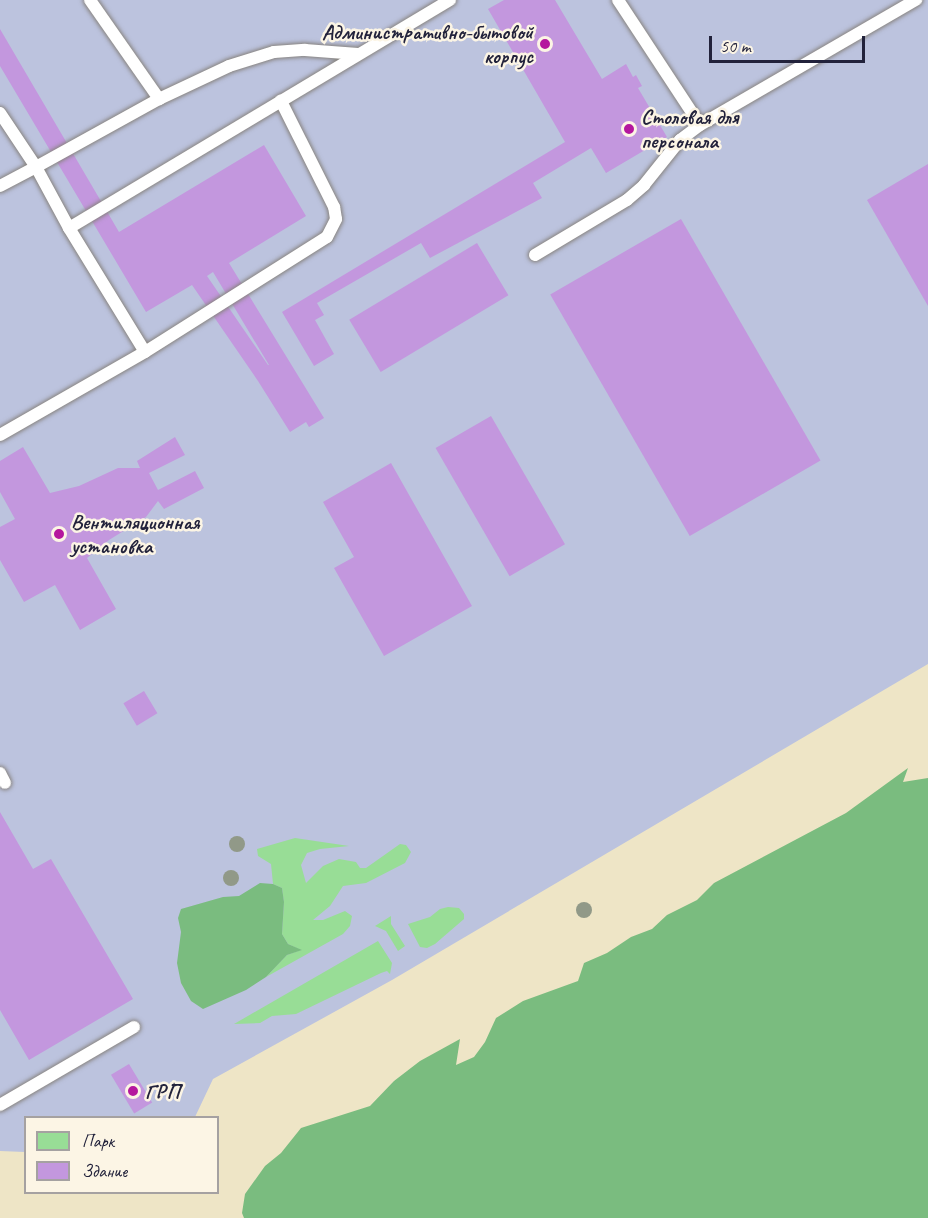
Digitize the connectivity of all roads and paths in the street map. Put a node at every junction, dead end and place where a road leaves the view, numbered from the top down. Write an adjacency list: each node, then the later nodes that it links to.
1 (90, 0): 6 (lane)
2 (450, 0): 5 (lane)
3 (618, 0): 9 (lane)
4 (916, 0): 9 (lane)
5 (358, 54): 6 (lane); 7 (lane)
6 (159, 99): 10 (lane)
7 (281, 101): 12 (lane); 14 (lane)
8 (0, 113): 10 (lane)
9 (700, 125): 13 (lane)
10 (36, 167): 11 (lane); 12 (lane)
11 (0, 186)
12 (69, 228): 14 (lane)
13 (535, 255)
14 (145, 352): 15 (lane)
15 (0, 435)
16 (134, 1027): 17 (lane)
17 (0, 1105)

